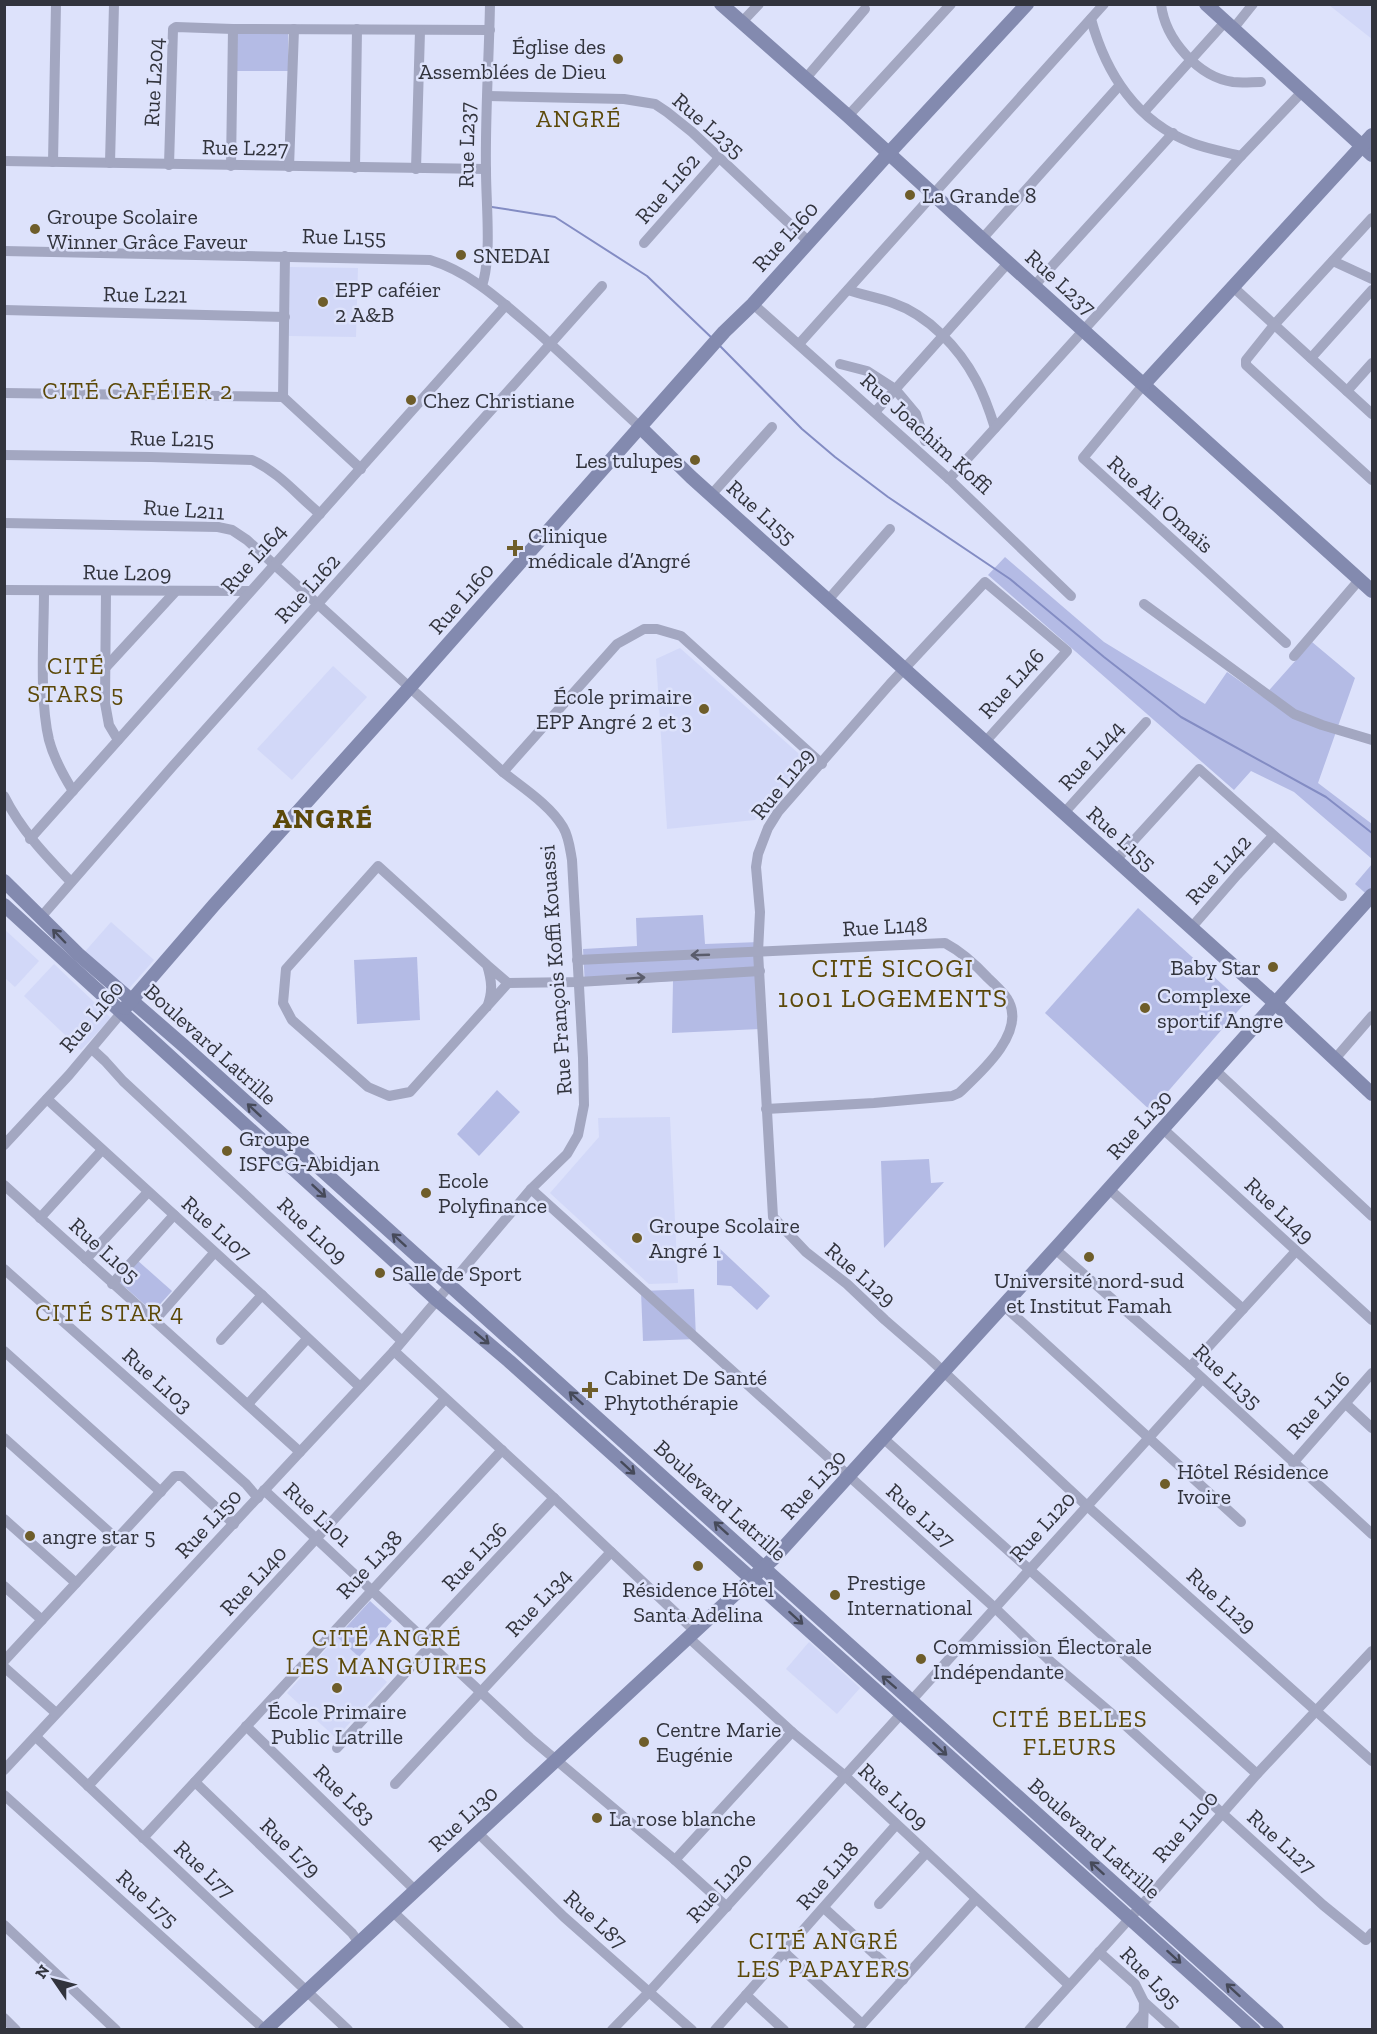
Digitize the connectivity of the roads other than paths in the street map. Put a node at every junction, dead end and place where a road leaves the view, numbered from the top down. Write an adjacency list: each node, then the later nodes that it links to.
1 (56, 4): 36 (street)
2 (114, 4): 37 (street)
3 (490, 4): 19 (street, Rue L237)
4 (721, 4): 14 (street, Rue L237)
5 (759, 4): 14 (street)
6 (951, 4): 28 (street)
7 (1027, 4): 32 (street, Rue L160)
8 (1104, 4): 13 (street)
9 (1161, 4): 21 (street)
10 (1206, 4): 15 (street)
11 (1253, 4): 15 (street)
12 (865, 9): 22 (street)
13 (1091, 19): 24 (street); 44 (street)
14 (742, 22): 22 (street, Rue L237)
15 (1229, 25): 21 (street); 25 (street)
16 (233, 29): 17 (street, Rue L204); 38 (street, Rue L204); 39 (street)
17 (294, 29): 18 (street, Rue L204); 40 (street)
18 (357, 29): 20 (street, Rue L204); 41 (street)
19 (490, 30): 20 (street, Rue L204); 26 (street, Rue L237)
20 (420, 31): 42 (street)
21 (1190, 60): 23 (street); 27 (street)
22 (806, 78): 28 (street, Rue L237)
23 (1261, 82)
24 (1119, 86): 27 (street); 46 (street)
25 (1302, 92): 31 (street); 33 (street)
26 (488, 96): 34 (street, Rue L235); 43 (street, Rue L237)
27 (1144, 112): 29 (street)
28 (848, 116): 32 (street, Rue L237)
29 (1173, 133): 33 (street); 56 (street)
30 (1372, 135): 31 (street)
31 (1367, 151): 57 (street)
32 (889, 153): 44 (street, Rue L237); 47 (street, Rue L160)
33 (1241, 156): 65 (street)
34 (719, 158): 47 (street, Rue L235); 48 (street, Rue L162)
35 (4, 161): 36 (street, Rue L227)
36 (53, 162): 37 (street, Rue L227)
37 (110, 163): 38 (street, Rue L227)
38 (169, 165): 39 (street, Rue L227)
39 (231, 166): 40 (street, Rue L227)
40 (289, 167): 41 (street, Rue L227)
41 (355, 168): 42 (street, Rue L227)
42 (416, 169): 43 (street, Rue L227)
43 (486, 169): 54 (street, Rue L237)
44 (933, 195): 46 (street, Rue L237); 58 (street)
45 (1370, 223): 51 (street)
46 (982, 239): 52 (street, Rue L237)
47 (808, 241): 60 (street, Rue L160)
48 (645, 243)
49 (4, 250): 50 (street, Rue L155)
50 (285, 256): 54 (street, Rue L155); 63 (street)
51 (1333, 261): 53 (street); 64 (street)
52 (1008, 263): 56 (street, Rue L237); 66 (street)
53 (1372, 279)
54 (482, 286): 61 (street, Rue L155)
55 (602, 286): 67 (street, Rue L162)
56 (1034, 286): 65 (street, Rue L237)
57 (1233, 287): 64 (street); 72 (street)
58 (848, 290): 66 (street); 68 (street)
59 (1372, 290): 69 (street)
60 (753, 304): 68 (street, Rue Joachim Koffi); 79 (street, Rue L160)
61 (506, 305): 67 (street, Rue L155); 84 (street, Rue L164)
62 (4, 310): 63 (street, Rue L221)
63 (285, 317): 76 (street)
64 (1274, 325): 69 (street); 86 (street)
65 (1083, 331): 72 (street, Rue L237); 81 (street)
66 (942, 336): 73 (street); 81 (street)
67 (552, 344): 79 (street, Rue L155); 102 (street, Rue L162)
68 (799, 344): 77 (street, Rue Joachim Koffi)
69 (1311, 358): 74 (street)
70 (1372, 363): 74 (street)
71 (840, 364): 73 (street)
72 (1144, 384): 92 (street, Rue L237); 103 (street, Rue Ali Omaïs)
73 (895, 389): 77 (street); 82 (street)
74 (1347, 392): 78 (street)
75 (4, 393): 76 (street)
76 (283, 397): 84 (street)
77 (875, 412): 85 (street, Rue Joachim Koffi)
78 (1372, 414)
79 (640, 427): 87 (street, Rue L155); 108 (street, Rue L160)
80 (772, 427): 87 (street)
81 (996, 428): 85 (street)
82 (925, 441)
83 (4, 455): 88 (street, Rue L215)
84 (361, 469): 88 (street, Rue L164)
85 (950, 479): 99 (street, Rue Joachim Koffi)
86 (1372, 480)
87 (711, 495): 100 (street, Rue L155)
88 (320, 514): 91 (street, Rue L164)
89 (4, 523): 91 (street, Rue L211)
90 (890, 529): 100 (street)
91 (273, 564): 96 (street, Rue L164); 102 (street, Rue L211)
92 (1360, 579): 97 (street, Rue L237); 105 (street)
93 (4, 590): 94 (street, Rue L209)
94 (44, 591): 95 (street, Rue L209); 115 (street)
95 (106, 591): 98 (street, Rue L209); 106 (street)
96 (250, 591): 98 (street, Rue L209); 110 (street, Rue L164)
97 (1372, 591)
98 (176, 592): 106 (street)
99 (1071, 596)
100 (828, 600): 107 (street, Rue L155)
101 (1144, 604): 111 (street)
102 (318, 606): 108 (street, Rue L211); 122 (street, Rue L162)
103 (1286, 644)
104 (1067, 651): 107 (street, Rue L129); 112 (street, Rue L146)
105 (1294, 656)
106 (106, 667): 110 (street)
107 (904, 669): 112 (street, Rue L155); 113 (street, Rue L129)
108 (410, 687): 114 (street, Rue François Koffi Kouassi); 135 (street, Rue L160)
109 (1146, 722): 117 (street, Rue L144)
110 (118, 740): 115 (street, Rue L164)
111 (1372, 740)
112 (985, 742): 117 (street, Rue L155)
113 (822, 764): 114 (street); 128 (street, Rue L129)
114 (503, 772): 129 (street, Rue François Koffi Kouassi)
115 (73, 791): 119 (street, Rue L164)
116 (4, 796): 119 (street)
117 (1064, 813): 120 (street, Rue L155)
118 (1274, 836): 120 (street); 124 (street); 127 (street, Rue L142)
119 (30, 839): 122 (street)
120 (1116, 860): 127 (street, Rue L155)
121 (4, 882): 126 (street, Boulevard Latrille)
122 (71, 882): 126 (street, Rue L162)
123 (1372, 894): 134 (street, Rue L130)
124 (1342, 896)
125 (4, 905): 135 (street, Boulevard Latrille)
126 (41, 917): 135 (street, Boulevard Latrille, one-way to 126)
127 (1191, 928): 134 (street, Rue L155)
128 (758, 952): 129 (street, Rue L148, one-way to 129); 131 (street, Rue L129); 143 (street, Rue L148)
129 (577, 960): 132 (street, Rue François Koffi Kouassi)
130 (487, 965): 133 (street); 136 (street); 136 (street)
131 (760, 971): 132 (street, one-way to 131); 143 (street, Rue L129)
132 (578, 982): 133 (street); 148 (street, Rue François Koffi Kouassi)
133 (508, 983): 136 (street)
134 (1275, 1003): 139 (street, Rue L155); 140 (street, Rue L130)
135 (127, 1007): 138 (street, Rue L160); 160 (street, Boulevard Latrille, one-way to 135); 162 (street, Boulevard Latrille, one-way to 162)
136 (487, 1007)
137 (1372, 1016): 139 (street)
138 (92, 1049): 142 (street, Rue L160); 169 (street, Rue L109)
139 (1334, 1060): 141 (street, Rue L155)
140 (1215, 1070): 144 (street, Rue L130); 152 (street)
141 (1372, 1094)
142 (47, 1099): 145 (street, Rue L160); 146 (street, Rue L107)
143 (766, 1109): 173 (street, Rue L129)
144 (1162, 1128): 149 (street, Rue L130); 155 (street, Rue L149)
145 (4, 1145)
146 (102, 1150): 150 (street, Rue L107); 153 (street)
147 (4, 1185): 153 (street, Rue L105)
148 (531, 1189): 160 (street, Rue François Koffi Kouassi); 187 (street, Rue L127)
149 (1109, 1189): 154 (street, Rue L130); 164 (street)
150 (148, 1192): 151 (street, Rue L107); 157 (street)
151 (174, 1215): 156 (street, Rue L107); 159 (street)
152 (1372, 1216)
153 (40, 1218): 157 (street, Rue L105)
154 (1055, 1249): 163 (street, Rue L130); 172 (street, Rue L135)
155 (1296, 1251): 164 (street); 166 (street, Rue L149)
156 (214, 1253): 161 (street, Rue L107); 165 (street)
157 (86, 1259): 159 (street, Rue L105)
158 (4, 1269): 189 (street, Rue L103)
159 (112, 1284): 165 (street, Rue L105)
160 (449, 1285): 162 (street, Rue François Koffi Kouassi); 199 (street, Boulevard Latrille, one-way to 160)
161 (262, 1295): 167 (street, Rue L107); 168 (street)
162 (437, 1300): 169 (street, Rue L150); 201 (street, Boulevard Latrille, one-way to 201)
163 (1003, 1305): 173 (street, Rue L130); 181 (street)
164 (1243, 1309): 172 (street)
165 (155, 1320): 178 (street, Rue L105)
166 (1372, 1320)
167 (308, 1339): 176 (street, Rue L107); 178 (street)
168 (221, 1340)
169 (402, 1341): 171 (street, Rue L150)
170 (4, 1351): 188 (street)
171 (394, 1351): 176 (street, Rue L150); 177 (street, Rue L109)
172 (1190, 1367): 175 (street, Rue L135)
173 (943, 1371): 183 (street, Rue L130); 191 (street, Rue L129)
174 (1372, 1373): 179 (street, Rue L116)
175 (1202, 1379): 181 (street, Rue L120); 186 (street, Rue L135)
176 (360, 1387): 185 (street, Rue L150)
177 (445, 1399): 184 (street, Rue L109); 197 (street, Rue L140)
178 (248, 1404): 185 (street, Rue L105)
179 (1346, 1404): 180 (street); 186 (street, Rue L116)
180 (1372, 1428)
181 (1149, 1437): 191 (street, Rue L120); 193 (street)
182 (4, 1438): 196 (street)
183 (883, 1438): 187 (street, Rue L130); 200 (street)
184 (502, 1450): 190 (street, Rue L109); 204 (street, Rue L138)
185 (300, 1452): 189 (street, Rue L150)
186 (1293, 1463): 195 (street, Rue L135)
187 (850, 1476): 199 (street, Rue L130); 205 (street, Rue L127)
188 (161, 1492): 194 (street); 196 (street)
189 (261, 1494): 194 (street, Rue L150); 197 (street, Rue L101)
190 (554, 1498): 198 (street, Rue L109); 208 (street, Rue L136)
191 (1086, 1505): 200 (street, Rue L120); 214 (street, Rue L129)
192 (4, 1519): 202 (street)
193 (1241, 1522)
194 (234, 1524): 215 (street, Rue L150)
195 (1372, 1534)
196 (117, 1539): 202 (street)
197 (317, 1539): 204 (street, Rue L101); 228 (street, Rue L140)
198 (611, 1552): 207 (street, Rue L109); 212 (street, Rue L134)
199 (764, 1567): 201 (street, Rue L130); 213 (street, Boulevard Latrille, one-way to 199)
200 (1029, 1570): 205 (street, Rue L120); 224 (street)
201 (752, 1579): 207 (street, Rue L130); 216 (street, Boulevard Latrille, one-way to 216)
202 (76, 1583): 206 (street)
203 (4, 1586): 206 (street)
204 (371, 1590): 208 (street, Rue L101); 217 (street, Rue L138)
205 (995, 1608): 213 (street, Rue L120); 230 (street, Rue L127)
206 (42, 1620): 210 (street)
207 (693, 1635): 218 (street, Rue L109); 221 (street, Rue L130)
208 (426, 1642): 212 (street, Rue L101); 220 (street, Rue L136)
209 (1372, 1651): 214 (street, Rue L100)
210 (4, 1661)
211 (4, 1667): 215 (street)
212 (481, 1693): 221 (street, Rue L101); 227 (street, Rue L134)
213 (911, 1701): 240 (street, Boulevard Latrille, one-way to 213)
214 (1315, 1710): 222 (street, Rue L129); 224 (street, Rue L100)
215 (56, 1713): 219 (street, Rue L150)
216 (901, 1714): 225 (street, Rue L120); 243 (street, Boulevard Latrille, one-way to 243)
217 (246, 1726): 226 (street, Rue L138); 236 (street, Rue L83)
218 (792, 1732): 225 (street, Rue L109); 235 (street)
219 (36, 1737): 223 (street, Rue L150); 228 (street, Rue L77)
220 (337, 1748)
221 (558, 1759): 232 (street, Rue L130); 235 (street, Rue L101)
222 (1372, 1761)
223 (4, 1770)
224 (1257, 1774): 230 (street, Rue L100)
225 (844, 1776): 231 (street, Rue L109); 239 (street, Rue L120)
226 (195, 1782): 233 (street, Rue L138); 246 (street, Rue L79)
227 (395, 1784)
228 (88, 1786): 233 (street, Rue L77)
229 (4, 1795): 258 (street, Rue L75)
230 (1222, 1813): 240 (street, Rue L100); 245 (street, Rue L127)
231 (896, 1825): 234 (street, Rue L109); 241 (street, Rue L118)
232 (477, 1833): 236 (street, Rue L130); 252 (street, Rue L87)
233 (143, 1838): 251 (street, Rue L77)
234 (924, 1855): 237 (street, Rue L109); 238 (street)
235 (675, 1860): 239 (street, Rue L101)
236 (415, 1890): 242 (street, Rue L130)
237 (976, 1899): 249 (street); 250 (street, Rue L109)
238 (879, 1904)
239 (727, 1907): 252 (street, Rue L120)
240 (1140, 1907): 243 (street, Rue L100); 272 (street, Boulevard Latrille, one-way to 240)
241 (824, 1908): 248 (street, Rue L118); 249 (street)
242 (392, 1911): 246 (street, Rue L130); 262 (street)
243 (1130, 1918): 247 (street, Rue L100); 271 (street, Boulevard Latrille, one-way to 271)
244 (4, 1925): 260 (street)
245 (1369, 1936)
246 (359, 1943): 251 (street, Rue L130)
247 (1099, 1952): 250 (street, Rue L100); 254 (street, Rue L95)
248 (785, 1953): 253 (street, Rue L118); 257 (street)
249 (899, 1976): 257 (street)
250 (1069, 1985): 267 (street, Rue L100)
251 (306, 1990): 258 (street, Rue L130); 261 (street, Rue L77)
252 (650, 1991): 263 (street, Rue L120); 264 (street, Rue L87)
253 (746, 1995): 265 (street, Rue L118); 266 (street)
254 (1144, 2002): 255 (street); 270 (street, Rue L95)
255 (1143, 2014): 268 (street); 269 (street)
256 (4, 2018): 259 (street)
257 (860, 2027)
258 (265, 2029)
259 (16, 2030)
260 (116, 2030)
261 (348, 2030)
262 (519, 2030)
263 (612, 2030)
264 (692, 2030)
265 (715, 2030)
266 (784, 2030)
267 (1029, 2030)
268 (1130, 2030)
269 (1143, 2030)
270 (1175, 2030)
271 (1254, 2030)
272 (1277, 2030)

